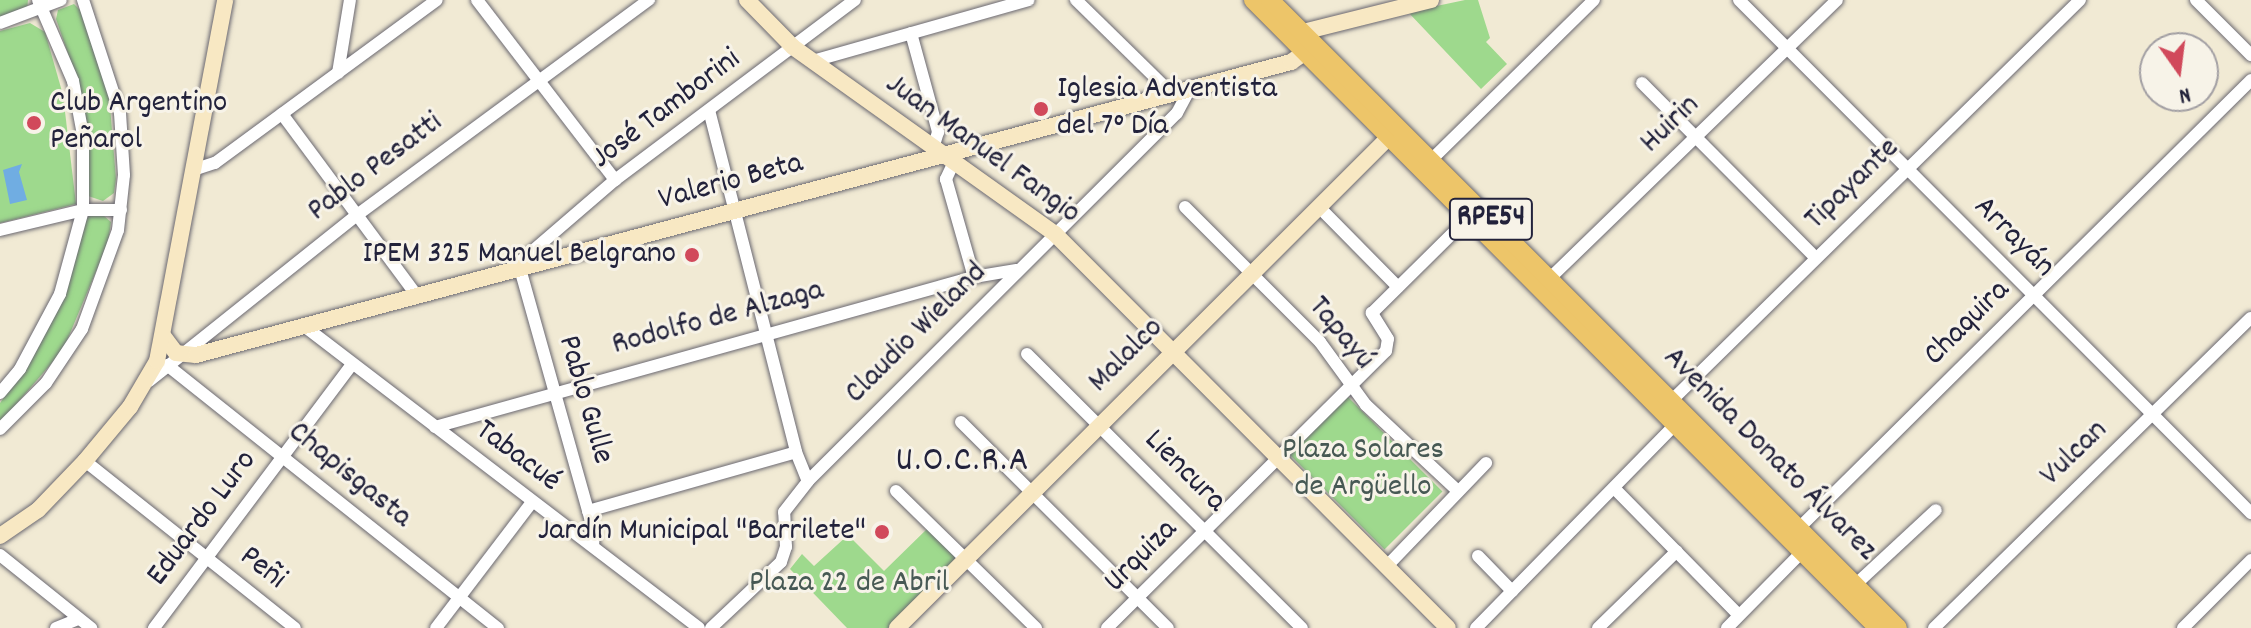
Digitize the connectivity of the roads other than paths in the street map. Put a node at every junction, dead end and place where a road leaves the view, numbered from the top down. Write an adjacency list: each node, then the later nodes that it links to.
1 (61, 0): 20 (street)
2 (83, 0): 46 (street)
3 (225, 0): 40 (main road, Pablo Pesatti)
4 (350, 0): 28 (street)
5 (437, 0): 28 (street)
6 (477, 0): 30 (street)
7 (649, 0): 30 (street, Pablo Pesatti)
8 (747, 0): 24 (main road, Juan Manuel Fangio)
9 (855, 0): 24 (street, José Tamborini)
10 (1029, 0): 22 (street)
11 (1076, 0): 33 (street)
12 (1253, 0): 23 (main road, Avenida Donato Álvarez / RPE54)
13 (1270, 0): 23 (main road, Avenida Donato Álvarez / RPE54)
14 (1431, 0): 23 (main road, Valerio Beta)
15 (1594, 0): 39 (street)
16 (1739, 0): 25 (street, Arrayán)
17 (1837, 0): 25 (street, Huirin)
18 (2080, 0): 41 (street, Tipayante)
19 (2196, 0): 26 (street)
20 (40, 4): 21 (street); 45 (street)
21 (0, 23)
22 (911, 33): 27 (street); 38 (street)
23 (1305, 43): 32 (main road, Valerio Beta); 36 (main road, Avenida Donato Álvarez / RPE54)
24 (793, 47): 27 (main road, Juan Manuel Fangio); 34 (street, José Tamborini)
25 (1787, 48): 37 (street, Huirin); 41 (street, Arrayán)
26 (2251, 55)
27 (813, 61): 38 (main road, Juan Manuel Fangio)
28 (338, 73): 35 (street)
29 (2251, 80): 59 (street, Chaquira)
30 (540, 82): 42 (street); 48 (street, Pablo Pesatti)
31 (1642, 83): 37 (street)
32 (1191, 87): 33 (main road, Valerio Beta); 51 (street, Claudio Wieland)
33 (1170, 92): 38 (main road, Valerio Beta)
34 (709, 110): 42 (street, José Tamborini); 47 (street)
35 (282, 114): 40 (street); 48 (street)
36 (1394, 132): 39 (main road, Avenida Donato Álvarez / RPE54); 44 (main road, Malalco)
37 (1696, 137): 52 (street); 57 (street, Huirin)
38 (943, 155): 47 (main road, Valerio Beta); 51 (main road, Juan Manuel Fangio); 56 (street)
39 (1427, 164): 49 (main road, Avenida Donato Álvarez / RPE54); 57 (main road, Avenida Donato Álvarez / RPE54)
40 (196, 169): 64 (main road, Pablo Pesatti)
41 (1907, 169): 52 (street, Tipayante); 59 (street, Arrayán)
42 (615, 180): 53 (street, José Tamborini)
43 (1185, 207): 55 (street, Tapayú)
44 (1320, 208): 55 (main road, Malalco); 58 (street)
45 (83, 210): 46 (street); 50 (street); 72 (street)
46 (121, 210): 79 (street)
47 (734, 211): 53 (main road, Valerio Beta); 63 (street)
48 (357, 215): 60 (street); 67 (street, Pablo Pesatti)
49 (1470, 216): 57 (main road, Avenida Donato Álvarez / RPE54); 58 (street)
50 (0, 230)
51 (1055, 234): 54 (street, Claudio Wieland); 65 (main road, Juan Manuel Fangio)
52 (1815, 257): 73 (street, Tipayante)
53 (520, 269): 60 (main road, Valerio Beta); 71 (street, Pablo Gulle)
54 (1016, 270): 56 (street, Rodolfo de Alzaga); 85 (street, Claudio Wieland)
55 (1251, 274): 65 (main road, Malalco); 69 (street, Tapayú)
56 (974, 277): 63 (street, Rodolfo de Alzaga)
57 (1546, 282): 73 (main road, Avenida Donato Álvarez / RPE54)
58 (1398, 287): 69 (street, Urquiza)
59 (2034, 295): 74 (street, Arrayán); 95 (street, Chaquira)
60 (417, 296): 62 (main road, Valerio Beta)
61 (2251, 318): 74 (street, Vulcan)
62 (304, 326): 67 (main road, Valerio Beta); 68 (street, Tabacué)
63 (765, 334): 71 (street, Rodolfo de Alzaga); 80 (street)
64 (164, 337): 67 (main road); 70 (main road, Pablo Pesatti)
65 (1172, 350): 77 (main road, Malalco); 82 (main road, Juan Manuel Fangio)
66 (1027, 354): 77 (street, Liencura)
67 (173, 359): 70 (street, Pablo Pesatti); 81 (street, Chapisgasta)
68 (352, 364): 78 (street, Tabacué); 81 (street, Eduardo Luro)
69 (1349, 386): 82 (street, Urquiza); 88 (street, Tapayú)
70 (142, 387): 83 (main road, Pablo Pesatti)
71 (554, 390): 78 (street, Rodolfo de Alzaga); 92 (street, Pablo Gulle)
72 (0, 393)
73 (1668, 404): 75 (main road, Avenida Donato Álvarez / RPE54)
74 (2153, 415): 93 (street, Arrayán); 131 (street, Vulcan)
75 (1682, 418): 86 (street); 95 (main road, Avenida Donato Álvarez / RPE54)
76 (961, 422): 89 (street)
77 (1099, 424): 89 (main road, Malalco); 94 (street, Liencura)
78 (435, 427): 90 (street, Tabacué)
79 (0, 429)
80 (796, 452): 85 (street); 92 (street)
81 (283, 456): 102 (street, Eduardo Luro); 108 (street, Chapisgasta)
82 (1279, 456): 94 (street, Urquiza); 105 (main road, Juan Manuel Fangio)
83 (85, 461): 96 (main road, Pablo Pesatti); 102 (street, Peñi)
84 (1486, 463): 88 (street)
85 (808, 481): 120 (street, Claudio Wieland)
86 (1614, 488): 98 (street); 107 (street)
87 (896, 491): 103 (street)
88 (1458, 491): 105 (street)
89 (1031, 492): 103 (main road, Malalco); 109 (street)
90 (532, 502): 97 (street, Tabacué); 108 (street)
91 (1936, 510): 106 (street)
92 (588, 511): 97 (street, Pablo Gulle)
93 (2251, 513)
94 (1207, 530): 109 (street, Urquiza); 124 (street, Liencura)
95 (1794, 532): 99 (main road, Avenida Donato Álvarez / RPE54); 106 (main road, Avenida Donato Álvarez / RPE54)
96 (0, 536)
97 (593, 546): 119 (street, Tabacué)
98 (1677, 551): 110 (street); 127 (street)
99 (1803, 551): 110 (street); 129 (main road, Avenida Donato Álvarez / RPE54)
100 (0, 555): 111 (street)
101 (1478, 556): 107 (street)
102 (206, 557): 115 (street, Eduardo Luro); 116 (street, Peñi)
103 (967, 558): 112 (main road, Malalco); 121 (street)
104 (2251, 560): 132 (street)
105 (1387, 566): 125 (main road, Juan Manuel Fangio)
106 (1855, 585): 130 (main road, Avenida Donato Álvarez / RPE54)
107 (1512, 591): 126 (street)
108 (460, 597): 117 (street); 118 (street, Chapisgasta)
109 (1138, 598): 122 (street, Urquiza); 123 (street)
110 (1739, 615): 128 (street)
111 (78, 619): 113 (street); 114 (street)
112 (900, 627)
113 (56, 628)
114 (91, 628)
115 (154, 628)
116 (295, 628)
117 (436, 628)
118 (498, 628)
119 (699, 628)
120 (711, 628)
121 (1036, 628)
122 (1107, 628)
123 (1168, 628)
124 (1302, 628)
125 (1448, 628)
126 (1476, 628)
127 (1598, 628)
128 (1727, 628)
129 (1878, 628)
130 (1898, 628)
131 (1934, 628)
132 (2183, 628)

